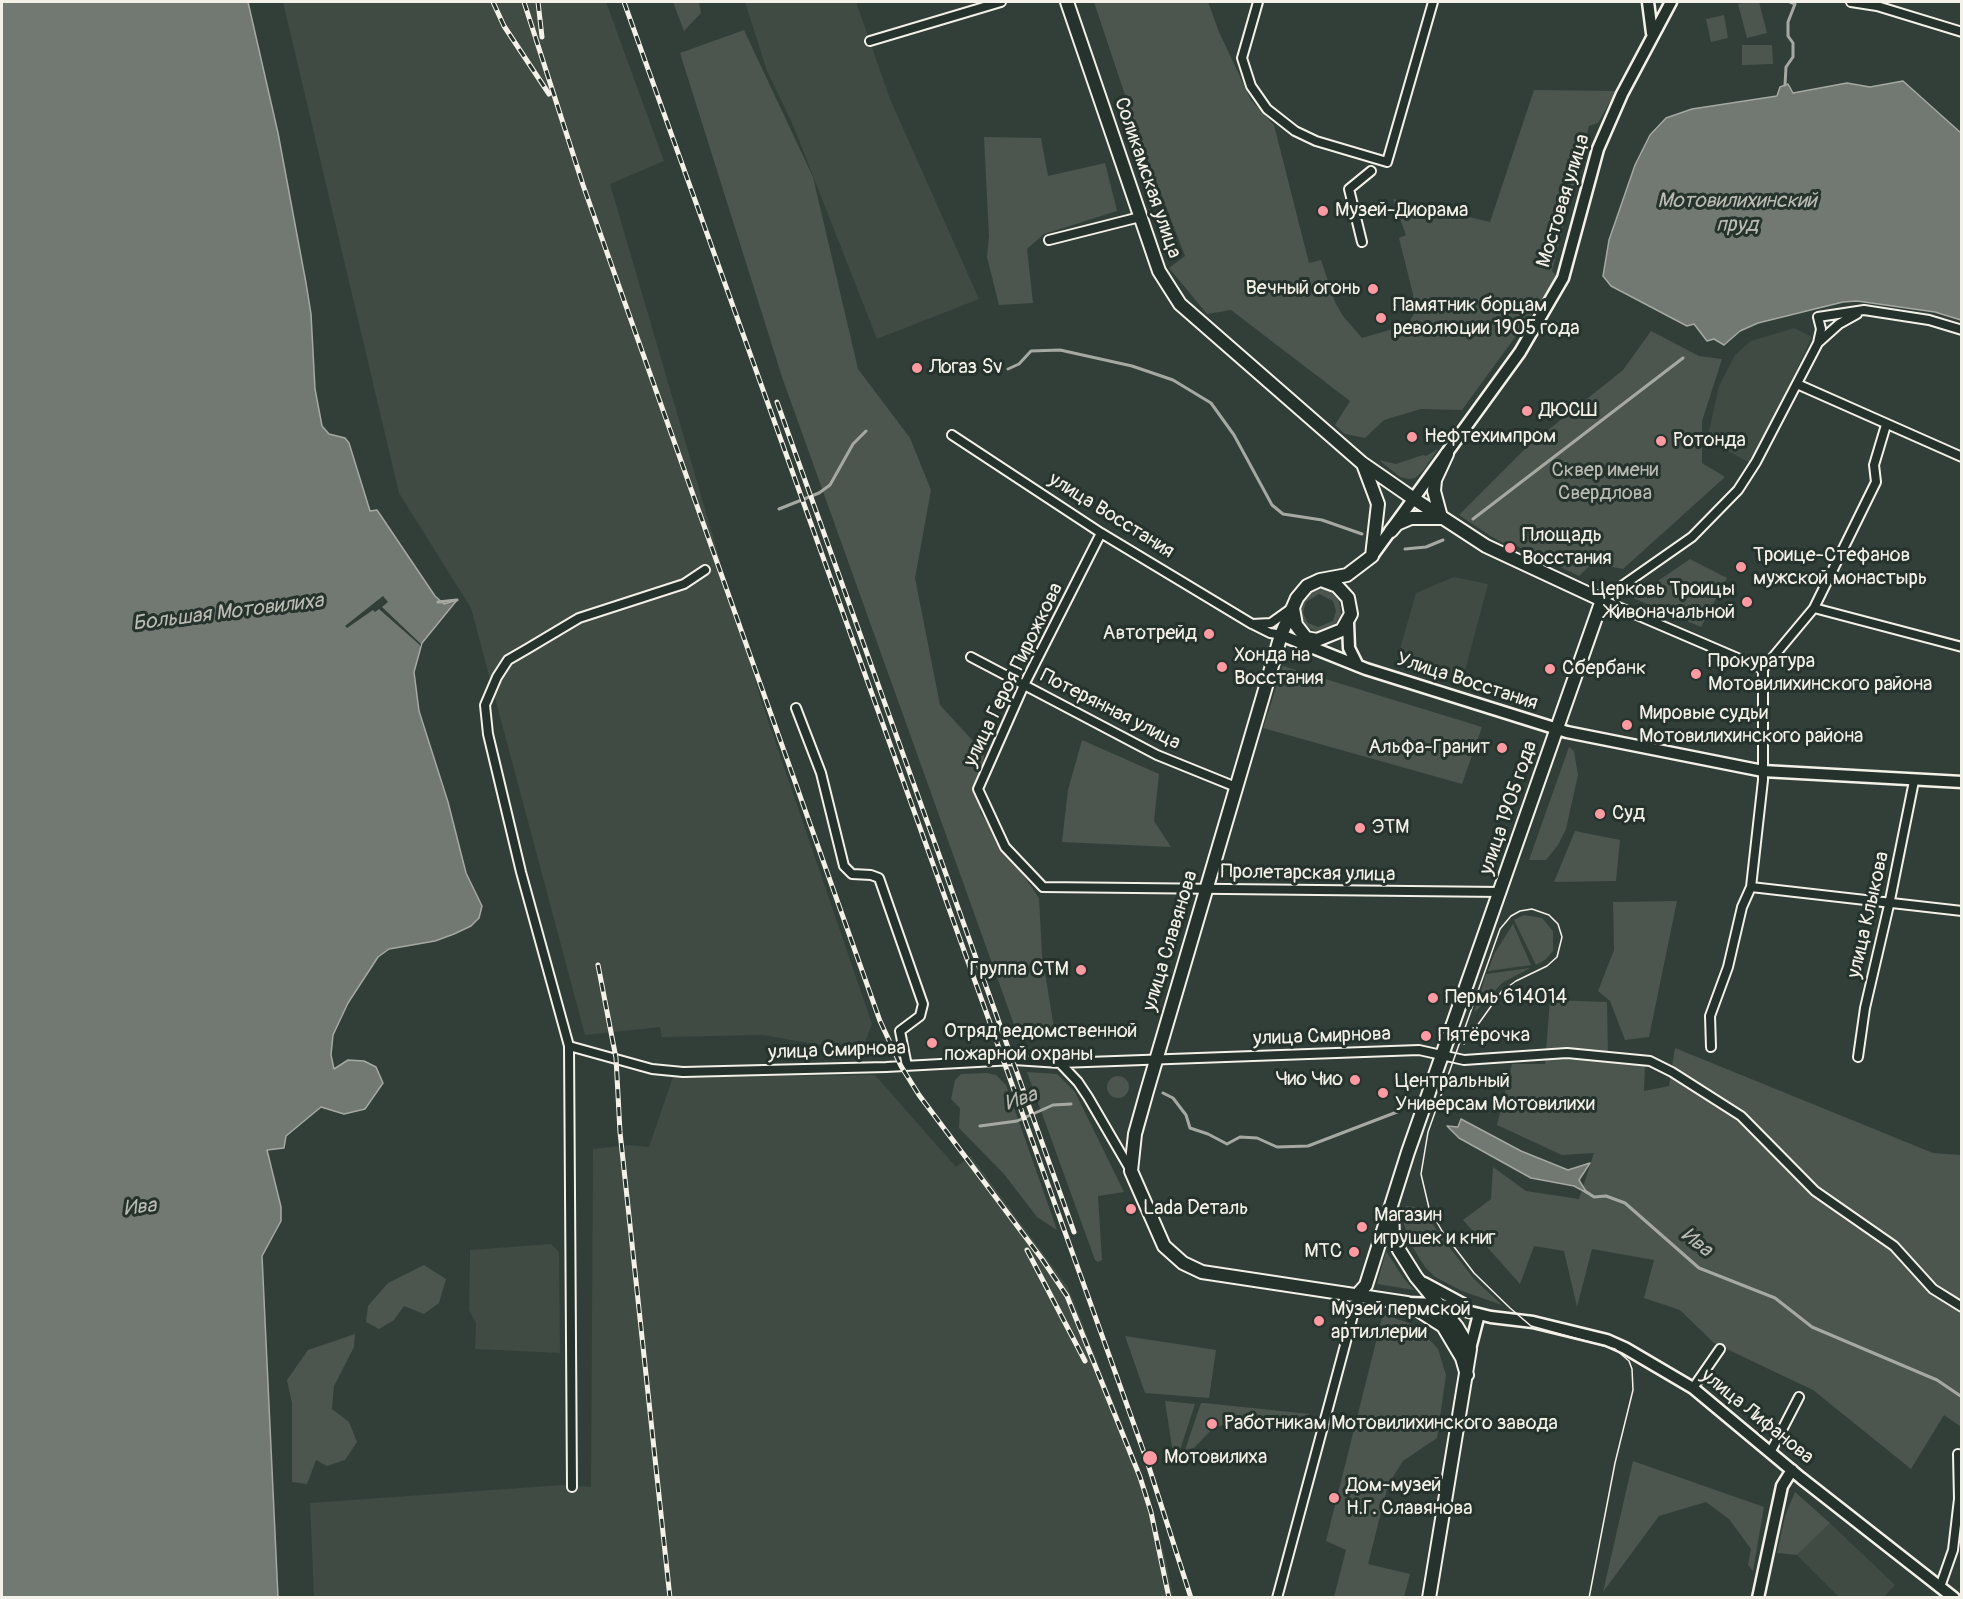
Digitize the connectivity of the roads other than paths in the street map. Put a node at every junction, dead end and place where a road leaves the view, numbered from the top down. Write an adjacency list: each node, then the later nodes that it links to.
1 (1001, 2): 10 (street)
2 (1067, 2): 12 (main road, Соликамская улица)
3 (1258, 2): 4 (street)
4 (1433, 2)
5 (1648, 2): 9 (street)
6 (1671, 2): 9 (street, Мостовая улица)
7 (1851, 2): 8 (street)
8 (1962, 32)
9 (1652, 33): 21 (street, Мостовая улица)
10 (870, 41)
11 (1371, 171): 14 (street)
12 (1140, 217): 13 (street); 23 (main road, Соликамская улица)
13 (1049, 240)
14 (1362, 242)
15 (1864, 310): 16 (street); 17 (street); 17 (street)
16 (1962, 330)
17 (1818, 343): 18 (street)
18 (1797, 384): 19 (street); 31 (street)
19 (1886, 424): 22 (street); 33 (street)
20 (952, 435): 27 (street, улица Восстания)
21 (1447, 454): 24 (street, Мостовая улица); 25 (main road)
22 (1962, 457)
23 (1362, 462): 24 (main road, Соликамская улица); 28 (main road, Соликамская улица)
24 (1414, 499): 25 (main road, Соликамская улица); 26 (street, Мостовая улица)
25 (1442, 518): 26 (main road); 31 (main road, Соликамская улица)
26 (1391, 531): 28 (street, Мостовая улица)
27 (1101, 533): 35 (street, улица Восстания); 43 (street, улица Героя Пирожкова)
28 (1372, 556): 30 (main road, Мостовая улица)
29 (705, 570): 56 (street)
30 (1320, 580): 32 (main road); 34 (main road)
31 (1602, 600): 42 (street, Соликамская улица); 45 (main road, улица 1905 года)
32 (1293, 607): 35 (street); 36 (main road); 37 (main road)
33 (1814, 608): 38 (street); 42 (street)
34 (1348, 623): 37 (main road); 41 (street)
35 (1252, 624): 36 (street, улица Восстания)
36 (1281, 635): 37 (street, улица Восстания); 40 (street); 49 (main road, улица Славянова)
37 (1306, 638): 40 (street)
38 (1962, 647)
39 (971, 657): 43 (street, Потерянная улица)
40 (1340, 660): 41 (street)
41 (1362, 668): 45 (street, Улица Восстания)
42 (1763, 669): 46 (street)
43 (1024, 685): 49 (street, Потерянная улица); 50 (street, улица Героя Пирожкова)
44 (796, 708): 62 (street)
45 (1557, 730): 46 (street, улица Восстания); 53 (main road, улица 1905 года)
46 (1763, 771): 47 (street, улица Восстания); 51 (street)
47 (1914, 781): 48 (street, улица Восстания); 54 (street, улица Клыкова)
48 (1962, 783)
49 (1236, 787): 52 (main road, улица Славянова)
50 (1044, 887): 52 (street, Пролетарская улица)
51 (1750, 887): 54 (street); 57 (street)
52 (1207, 889): 53 (street, Пролетарская улица); 60 (main road, улица Славянова)
53 (1501, 892): 58 (main road, улица 1905 года)
54 (1889, 905): 55 (street); 59 (street, улица Клыкова)
55 (1962, 912)
56 (569, 1046): 62 (street, улица Смирнова); 80 (street)
57 (1711, 1047)
58 (1442, 1054): 60 (street, улица Смирнова); 64 (main road, улица 1905 года); 69 (street, улица Смирнова)
59 (1858, 1057)
60 (1156, 1059): 61 (street, улица Смирнова); 63 (main road, улица Славянова)
61 (1060, 1064): 62 (street, улица Смирнова); 63 (street)
62 (907, 1066)
63 (1131, 1171): 66 (main road)
64 (1394, 1194): 65 (main road, улица 1905 года); 66 (main road, улица 1905 года)
65 (1416, 1277): 68 (main road, улица 1905 года); 71 (street, улица Лифанова)
66 (1359, 1293): 67 (main road); 82 (street, улица 1905 года)
67 (1407, 1302): 68 (street, улица Лифанова); 74 (main road)
68 (1438, 1304): 70 (street, улица Лифанова); 72 (main road, улица 1905 года)
69 (1962, 1307)
70 (1479, 1314): 71 (street, улица Лифанова); 72 (street)
71 (1509, 1319): 75 (street, улица Лифанова)
72 (1470, 1349): 74 (main road)
73 (1720, 1349): 75 (street)
74 (1467, 1375): 83 (main road)
75 (1693, 1388): 77 (street, улица Лифанова)
76 (1799, 1397): 77 (street)
77 (1771, 1451): 79 (street, улица Лифанова)
78 (1958, 1454): 81 (street)
79 (1791, 1470): 81 (street, улица Лифанова); 84 (street)
80 (572, 1487)
81 (1940, 1587): 85 (street, улица Лифанова)
82 (1277, 1598)
83 (1429, 1598)
84 (1758, 1598)
85 (1954, 1598)

